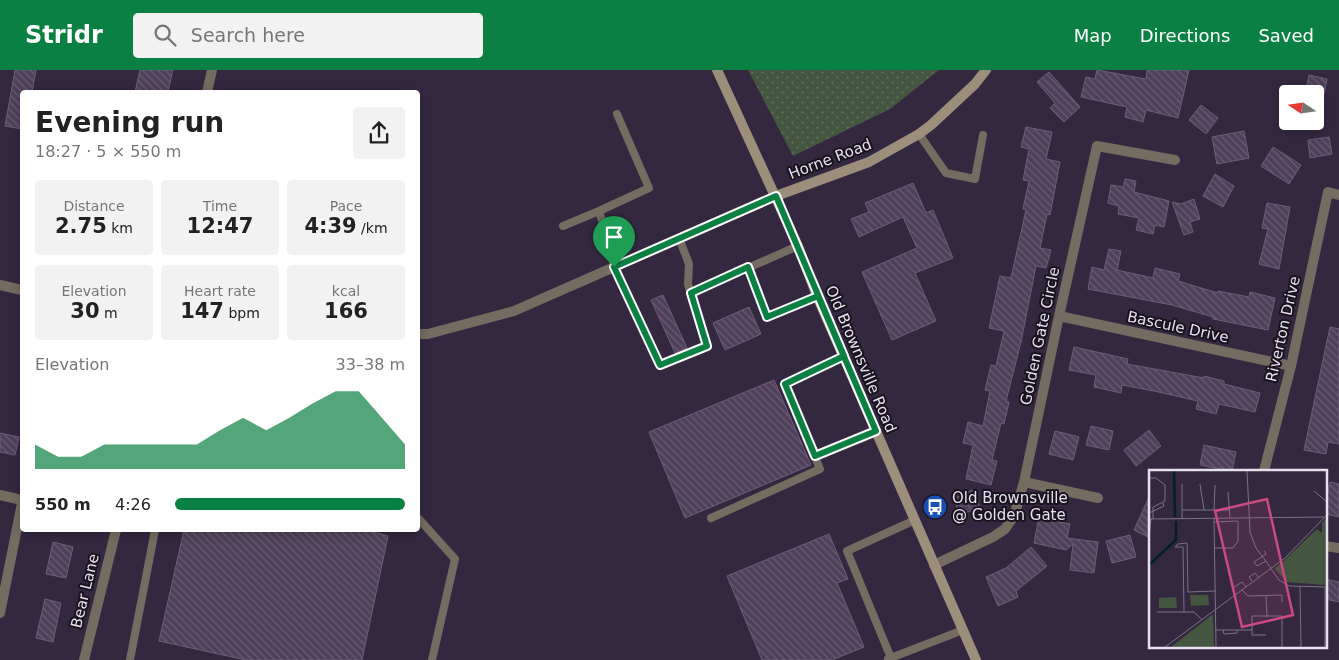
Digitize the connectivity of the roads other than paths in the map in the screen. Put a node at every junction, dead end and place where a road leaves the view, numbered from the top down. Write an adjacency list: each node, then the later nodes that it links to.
1 (212, 70): 4 (street)
2 (717, 70): 10 (main road, Old Brownsville Road)
3 (986, 70): 6 (main road, Horne Road)
4 (207, 90)
5 (617, 114): 11 (lane)
6 (919, 134): 7 (lane); 10 (main road, Horne Road)
7 (983, 136)
8 (1175, 160): 21 (street, Golden Gate Circle)
9 (1339, 195): 24 (street, Riverton Drive)
10 (776, 196): 13 (street); 14 (main road, Old Brownsville Road)
11 (599, 211): 12 (lane); 15 (lane)
12 (563, 226)
13 (678, 238): 15 (street); 19 (lane)
14 (798, 246): 16 (lane); 20 (main road, Old Brownsville Road)
15 (614, 267): 19 (lane); 22 (street)
16 (748, 267): 19 (lane); 20 (lane)
17 (0, 286): 18 (street)
18 (20, 290)
19 (691, 293)
20 (818, 296): 23 (main road, Old Brownsville Road)
21 (1059, 316): 24 (street, Bascule Drive); 28 (street, Golden Gate Circle)
22 (420, 334)
23 (844, 356): 25 (main road, Old Brownsville Road); 26 (lane)
24 (1291, 366): 27 (street, Riverton Drive)
25 (876, 431): 26 (lane); 35 (main road, Old Brownsville Road)
26 (815, 456): 33 (lane)
27 (1264, 470)
28 (1024, 482): 30 (street); 40 (street, Golden Gate Circle)
29 (0, 495): 31 (street)
30 (1098, 498)
31 (20, 500)
32 (20, 511): 41 (street)
33 (711, 518)
34 (420, 520): 46 (lane)
35 (914, 520): 40 (main road, Old Brownsville Road); 43 (lane)
36 (116, 532): 44 (street, Bear Lane)
37 (155, 532): 45 (lane)
38 (1326, 546): 39 (street)
39 (1339, 548)
40 (934, 565): 42 (main road, Old Brownsville Road)
41 (0, 613)
42 (963, 630): 43 (lane); 47 (main road, Old Brownsville Road)
43 (889, 659)
44 (84, 660)
45 (130, 660)
46 (432, 660)
47 (976, 660)

